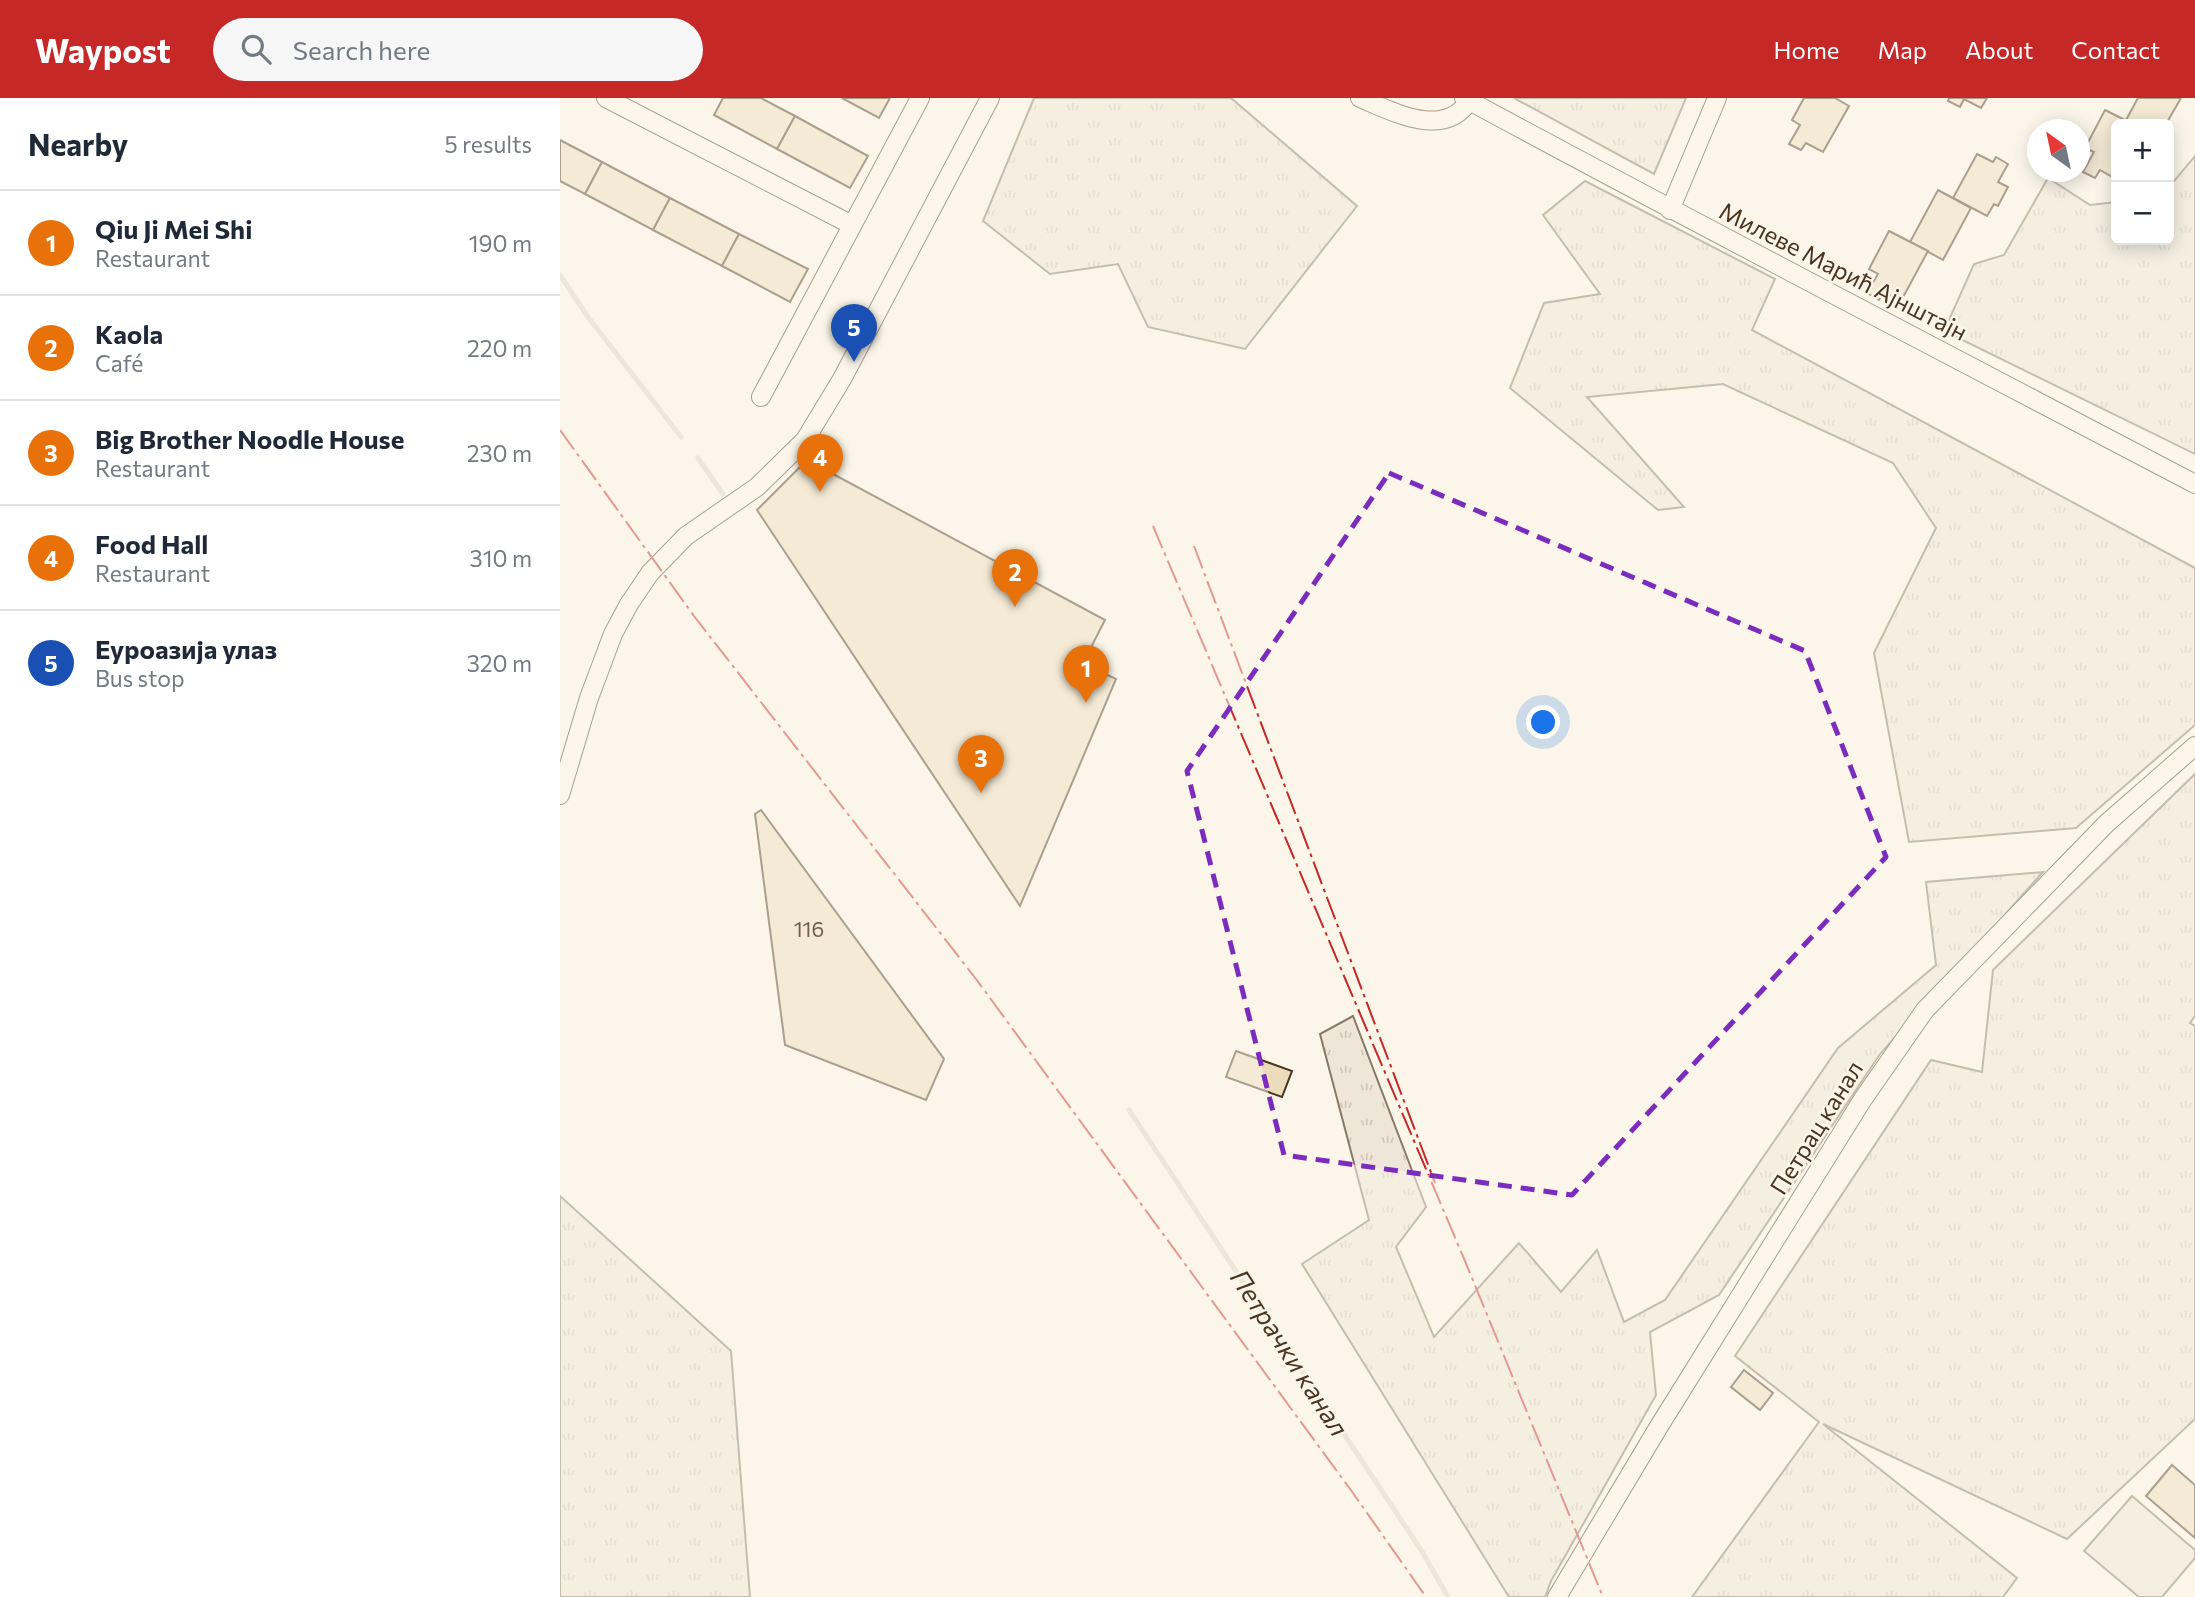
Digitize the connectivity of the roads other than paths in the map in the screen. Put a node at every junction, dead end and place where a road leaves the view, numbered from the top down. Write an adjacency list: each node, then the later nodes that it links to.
1 (606, 98): 10 (street)
2 (919, 98): 10 (street)
3 (990, 98): 14 (street)
4 (1360, 98): 8 (street)
5 (1448, 98): 8 (street)
6 (1717, 98): 9 (street)
7 (1468, 99): 8 (street, Милеве Марић Ајнштајн); 9 (street, Милеве Марић Ајнштајн)
8 (1450, 118)
9 (1670, 210): 12 (street, Милеве Марић Ајнштајн)
10 (852, 226): 11 (street)
11 (761, 397)
12 (2195, 484)
13 (2195, 746): 15 (street, Петрац канал)
14 (560, 794)
15 (1557, 1597)

